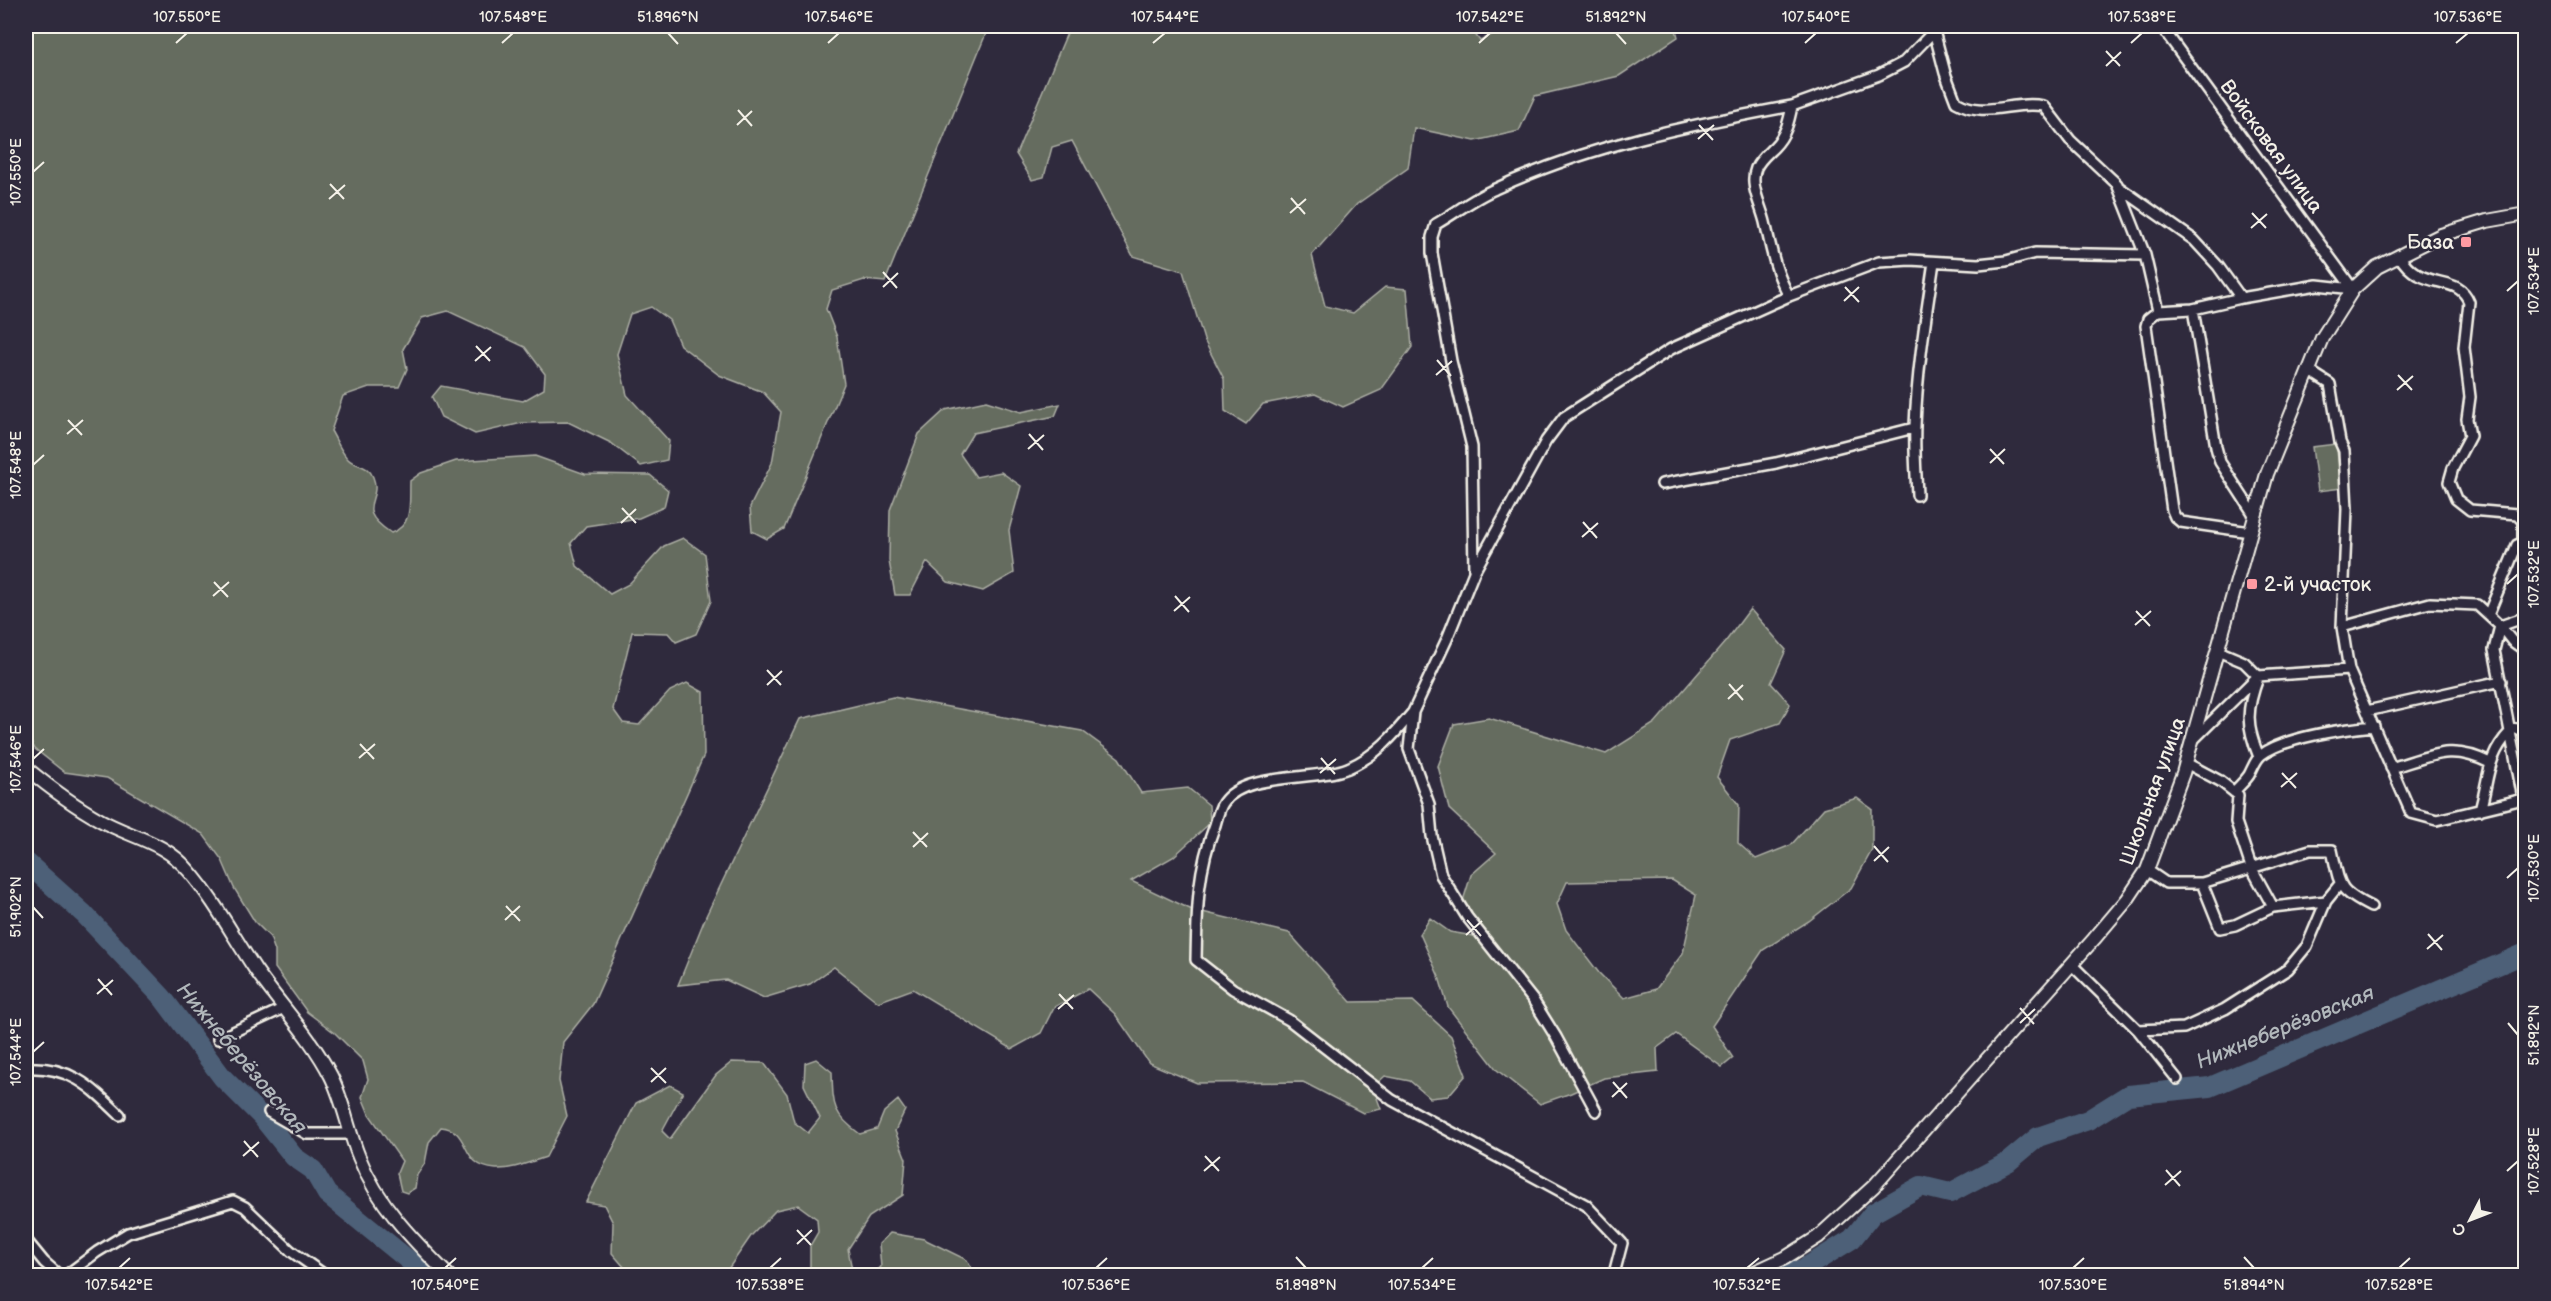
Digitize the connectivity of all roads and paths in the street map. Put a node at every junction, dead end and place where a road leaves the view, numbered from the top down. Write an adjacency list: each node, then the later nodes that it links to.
1 (2161, 26): 9 (street, Войсковая улица)
2 (1936, 28): 3 (street); 4 (street)
3 (1792, 106): 10 (street); 21 (street)
4 (2118, 188): 6 (street); 11 (street)
5 (2526, 214): 7 (street, Школьная улица)
6 (2145, 255): 8 (street); 13 (street)
7 (2399, 255): 9 (street, Школьная улица); 20 (street)
8 (1935, 262): 10 (street); 15 (street)
9 (2353, 289): 11 (street); 14 (street, Школьная улица)
10 (1789, 296): 21 (street)
11 (2241, 298): 12 (street)
12 (2193, 309): 13 (street); 18 (street)
13 (2158, 311): 19 (street)
14 (2308, 370): 18 (street, Школьная улица); 25 (street)
15 (1914, 428): 16 (street); 17 (street)
16 (1662, 484)
17 (1917, 495)
18 (2255, 516): 19 (street, Школьная улица)
19 (2250, 532): 26 (street, Школьная улица)
20 (2524, 543): 22 (street)
21 (1474, 572): 32 (street)
22 (2488, 615): 24 (street); 25 (street)
23 (2526, 617): 24 (street)
24 (2500, 626): 27 (street); 30 (street)
25 (2342, 627): 28 (street)
26 (2218, 651): 29 (street); 36 (street, Школьная улица)
27 (2526, 651)
28 (2349, 670): 29 (street); 31 (street)
29 (2258, 676): 36 (street); 37 (street)
30 (2500, 681): 31 (street); 34 (street)
31 (2367, 711): 33 (street)
32 (1413, 712): 58 (street); 67 (street)
33 (2374, 726): 37 (street); 41 (street)
34 (2510, 730): 35 (street); 39 (street); 42 (street)
35 (2526, 730)
36 (2193, 740): 38 (street, Школьная улица)
37 (2259, 757): 43 (street)
38 (2186, 763): 43 (street); 46 (street, Школьная улица)
39 (2490, 763): 41 (street); 44 (street)
40 (26, 768): 53 (street)
41 (2391, 768): 44 (street)
42 (2522, 775): 44 (street)
43 (2234, 792): 45 (street)
44 (2480, 810)
45 (2251, 867): 47 (street); 48 (street); 50 (street)
46 (2147, 870): 47 (street); 52 (street, Школьная улица)
47 (2202, 883): 50 (street)
48 (2339, 885): 49 (street); 51 (street)
49 (2326, 901): 50 (street); 54 (street)
50 (2273, 907)
51 (2372, 907)
52 (2072, 965): 54 (street); 68 (street, Школьная улица)
53 (284, 1008): 55 (street); 61 (street)
54 (2138, 1030): 57 (street)
55 (218, 1039)
56 (26, 1068): 60 (street)
57 (2177, 1079)
58 (1596, 1111)
59 (269, 1112): 61 (street)
60 (120, 1115)
61 (351, 1134): 66 (street)
62 (26, 1240): 63 (street)
63 (60, 1275)
64 (65, 1275): 65 (street)
65 (326, 1275)
66 (449, 1275)
67 (1617, 1275)
68 (1746, 1275)

